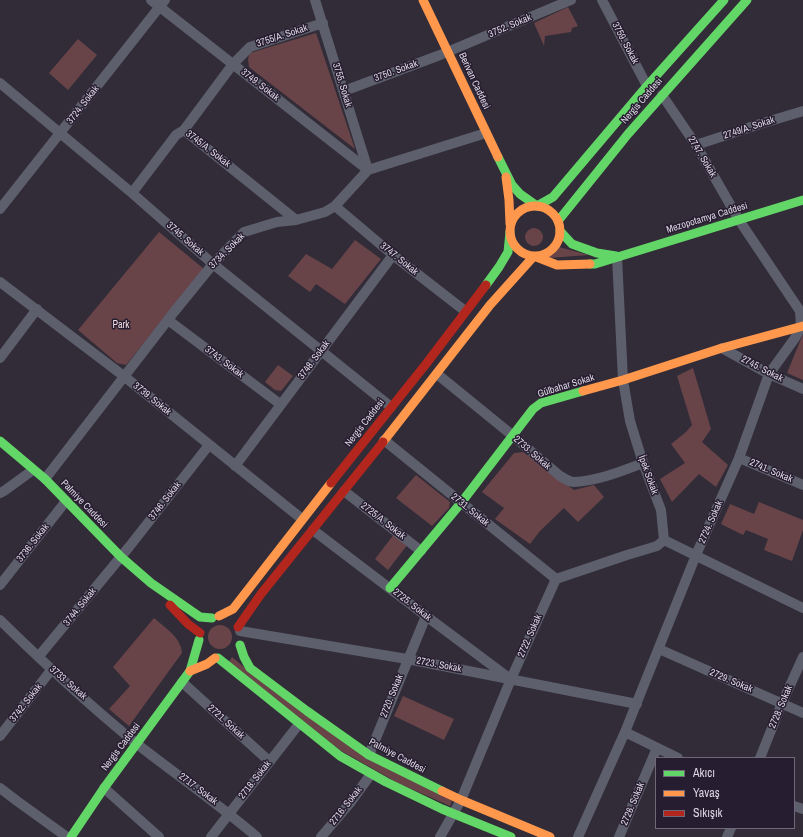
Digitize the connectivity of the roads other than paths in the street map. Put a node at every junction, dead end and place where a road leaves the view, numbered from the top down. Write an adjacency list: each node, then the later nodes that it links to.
1 (151, 0): 8 (street, 3749. Sokak)
2 (316, 0): 9 (street, 3755. Sokak)
3 (423, 0): 10 (main road, Berivan Caddesi)
4 (571, 0): 10 (street, 3752. Sokak)
5 (602, 0): 13 (street, 3759. Sokak)
6 (724, 0): 13 (main road, Nergis Caddesi)
7 (747, 0): 15 (main road, Nergis Caddesi)
8 (162, 3): 11 (street, 3749. Sokak); 19 (street, 3724. Sokak)
9 (323, 23): 11 (street, 3755/A. Sokak); 14 (street, 3755. Sokak)
10 (448, 51): 14 (street, 3750. Sokak); 18 (main road, Berivan Caddesi)
11 (234, 64): 17 (street, 3755/A. Sokak); 21 (street, 3749. Sokak)
12 (0, 83): 19 (street, 3745. Sokak)
13 (647, 86): 27 (main road, Nergis Caddesi)
14 (344, 90): 21 (street, 3755. Sokak)
15 (662, 95): 20 (street, 2747. Sokak); 31 (main road, Nergis Caddesi)
16 (803, 111): 20 (street, 2749/A. Sokak)
17 (184, 130): 23 (street, 3745/A. Sokak); 29 (street, 3745/A. Sokak)
18 (486, 133): 21 (street); 22 (main road, Berivan Caddesi)
19 (60, 134): 23 (street, 3745. Sokak); 24 (street, 3724. Sokak)
20 (696, 146): 30 (street, 2747. Sokak)
21 (368, 170): 26 (street, 3734. Sokak)
22 (504, 170): 27 (main road); 32 (main road)
23 (132, 193): 37 (street, 3745. Sokak)
24 (4, 197): 28 (street, 3724. Sokak)
25 (803, 200): 30 (main road, Mezopotamya Caddesi)
26 (335, 206): 29 (street, 3734. Sokak); 34 (street, 3747. Sokak)
27 (537, 206): 31 (main road); 32 (main road)
28 (0, 209)
29 (296, 220): 37 (street, 3734. Sokak)
30 (739, 220): 36 (main road, Mezopotamya Caddesi); 42 (street)
31 (558, 221): 33 (main road)
32 (510, 228): 35 (main road); 40 (main road, Nergis Caddesi)
33 (560, 231): 35 (main road); 36 (main road, Mezopotamya Caddesi)
34 (393, 255): 40 (street, 3747. Sokak); 44 (street, 3748. Sokak)
35 (534, 256): 36 (main road, Mezopotamya Caddesi); 46 (main road)
36 (617, 257): 49 (street, İpek Sokak)
37 (213, 264): 41 (street, 3734. Sokak); 44 (street, 3745. Sokak)
38 (0, 282): 39 (street, 3739. Sokak)
39 (37, 310): 45 (street); 48 (street, 3739. Sokak)
40 (465, 311): 52 (main road, Nergis Caddesi)
41 (168, 320): 48 (street, 3734. Sokak); 51 (street, 3743. Sokak)
42 (802, 326): 43 (main road, Gülbahar Sokak); 47 (street, 2724. Sokak)
43 (722, 348): 47 (street, 2745. Sokak); 49 (main road, Gülbahar Sokak)
44 (322, 350): 51 (street, 3748. Sokak); 52 (street, 3745. Sokak)
45 (0, 358)
46 (437, 374): 53 (street, 2733. Sokak); 54 (main road)
47 (769, 374): 50 (street, 2745. Sokak); 57 (street, 2724. Sokak)
48 (125, 377): 56 (street, 3739. Sokak); 61 (street, 3734. Sokak)
49 (623, 380): 53 (main road, Gülbahar Sokak); 58 (street, İpek Sokak)
50 (803, 388)
51 (280, 404): 59 (street, 3748. Sokak)
52 (391, 406): 67 (main road, Nergis Caddesi)
53 (512, 435): 58 (street, 2733. Sokak); 66 (main road, Gülbahar Sokak)
54 (384, 440): 63 (main road); 66 (street, 2731. Sokak)
55 (0, 441): 60 (main road, Palmiye Caddesi)
56 (209, 445): 59 (street, 3739. Sokak); 72 (street, 3746. Sokak)
57 (739, 458): 62 (street, 2741. Sokak); 71 (street, 2724. Sokak)
58 (643, 463): 69 (street, İpek Sokak)
59 (236, 466): 67 (street, 3739. Sokak)
60 (33, 470): 61 (main road, Palmiye Caddesi); 64 (street)
61 (45, 479): 65 (main road, Palmiye Caddesi)
62 (803, 485)
63 (344, 491): 68 (main road); 70 (street, 2725/A. Sokak)
64 (0, 492)
65 (66, 501): 72 (main road, Palmiye Caddesi); 75 (street, 3736. Sokak)
66 (461, 503): 70 (main road, Gülbahar Sokak); 73 (street, 2731. Sokak)
67 (302, 518): 79 (main road, Nergis Caddesi)
68 (313, 530): 76 (street, 2725. Sokak); 81 (main road)
69 (664, 540): 71 (street); 73 (street)
70 (421, 551): 76 (main road, Gülbahar Sokak)
71 (696, 555): 77 (street); 84 (street, 2724. Sokak)
72 (121, 557): 74 (main road, Palmiye Caddesi); 85 (street, 3744. Sokak)
73 (556, 579): 91 (street, 2722. Sokak)
74 (151, 583): 79 (main road, Palmiye Caddesi); 82 (main road, Palmiye Caddesi)
75 (0, 585)
76 (390, 588): 78 (street, 2725. Sokak)
77 (803, 608)
78 (426, 616): 88 (street, 2720. Sokak); 91 (street, 2725. Sokak)
79 (216, 617): 81 (main road); 82 (main road)
80 (0, 621): 85 (street, 3733. Sokak)
81 (239, 629): 83 (main road); 88 (street, 2723. Sokak)
82 (200, 636): 87 (main road); 90 (main road)
83 (240, 645): 87 (main road); 101 (main road, Palmiye Caddesi)
84 (659, 650): 93 (street, 2729. Sokak); 94 (street, 2724. Sokak)
85 (39, 656): 89 (street, 3733. Sokak)
86 (803, 657): 93 (street, 2728. Sokak)
87 (216, 658): 90 (main road); 96 (main road)
88 (407, 659): 91 (street, 2723. Sokak); 101 (street, 2720. Sokak)
89 (52, 669): 98 (street, 3742. Sokak); 99 (street, 3733. Sokak)
90 (190, 671): 92 (main road, Nergis Caddesi)
91 (511, 679): 94 (street, 2723. Sokak); 108 (street, 2722. Sokak)
92 (182, 682): 99 (main road, Nergis Caddesi); 104 (street, 2721. Sokak)
93 (782, 703): 95 (street, 2729. Sokak); 103 (street, 2728. Sokak)
94 (637, 704): 97 (street, 2724. Sokak)
95 (803, 713)
96 (299, 724): 104 (street, 2718. Sokak); 105 (main road)
97 (625, 732): 100 (street); 120 (street, 2724. Sokak)
98 (0, 736)
99 (137, 744): 106 (main road, Nergis Caddesi); 109 (street, 2717. Sokak)
100 (657, 748): 102 (street); 121 (street, 2726. Sokak)
101 (369, 754): 108 (main road, Palmiye Caddesi)
102 (676, 757)
103 (760, 757)
104 (270, 762): 109 (street, 2718. Sokak)
105 (371, 774): 110 (main road); 116 (street, 2716. Sokak)
106 (104, 788): 112 (main road, Nergis Caddesi); 113 (street)
107 (1, 790): 111 (street)
108 (461, 800): 110 (street, 2722. Sokak); 119 (main road, Palmiye Caddesi)
109 (229, 813): 114 (street, 2718. Sokak); 115 (street, 2717. Sokak)
110 (454, 814): 117 (street, 2722. Sokak); 118 (main road)
111 (67, 837)
112 (71, 837)
113 (159, 837)
114 (211, 837)
115 (257, 837)
116 (322, 837)
117 (440, 837)
118 (511, 837)
119 (550, 837)
120 (578, 837)
121 (619, 837)

